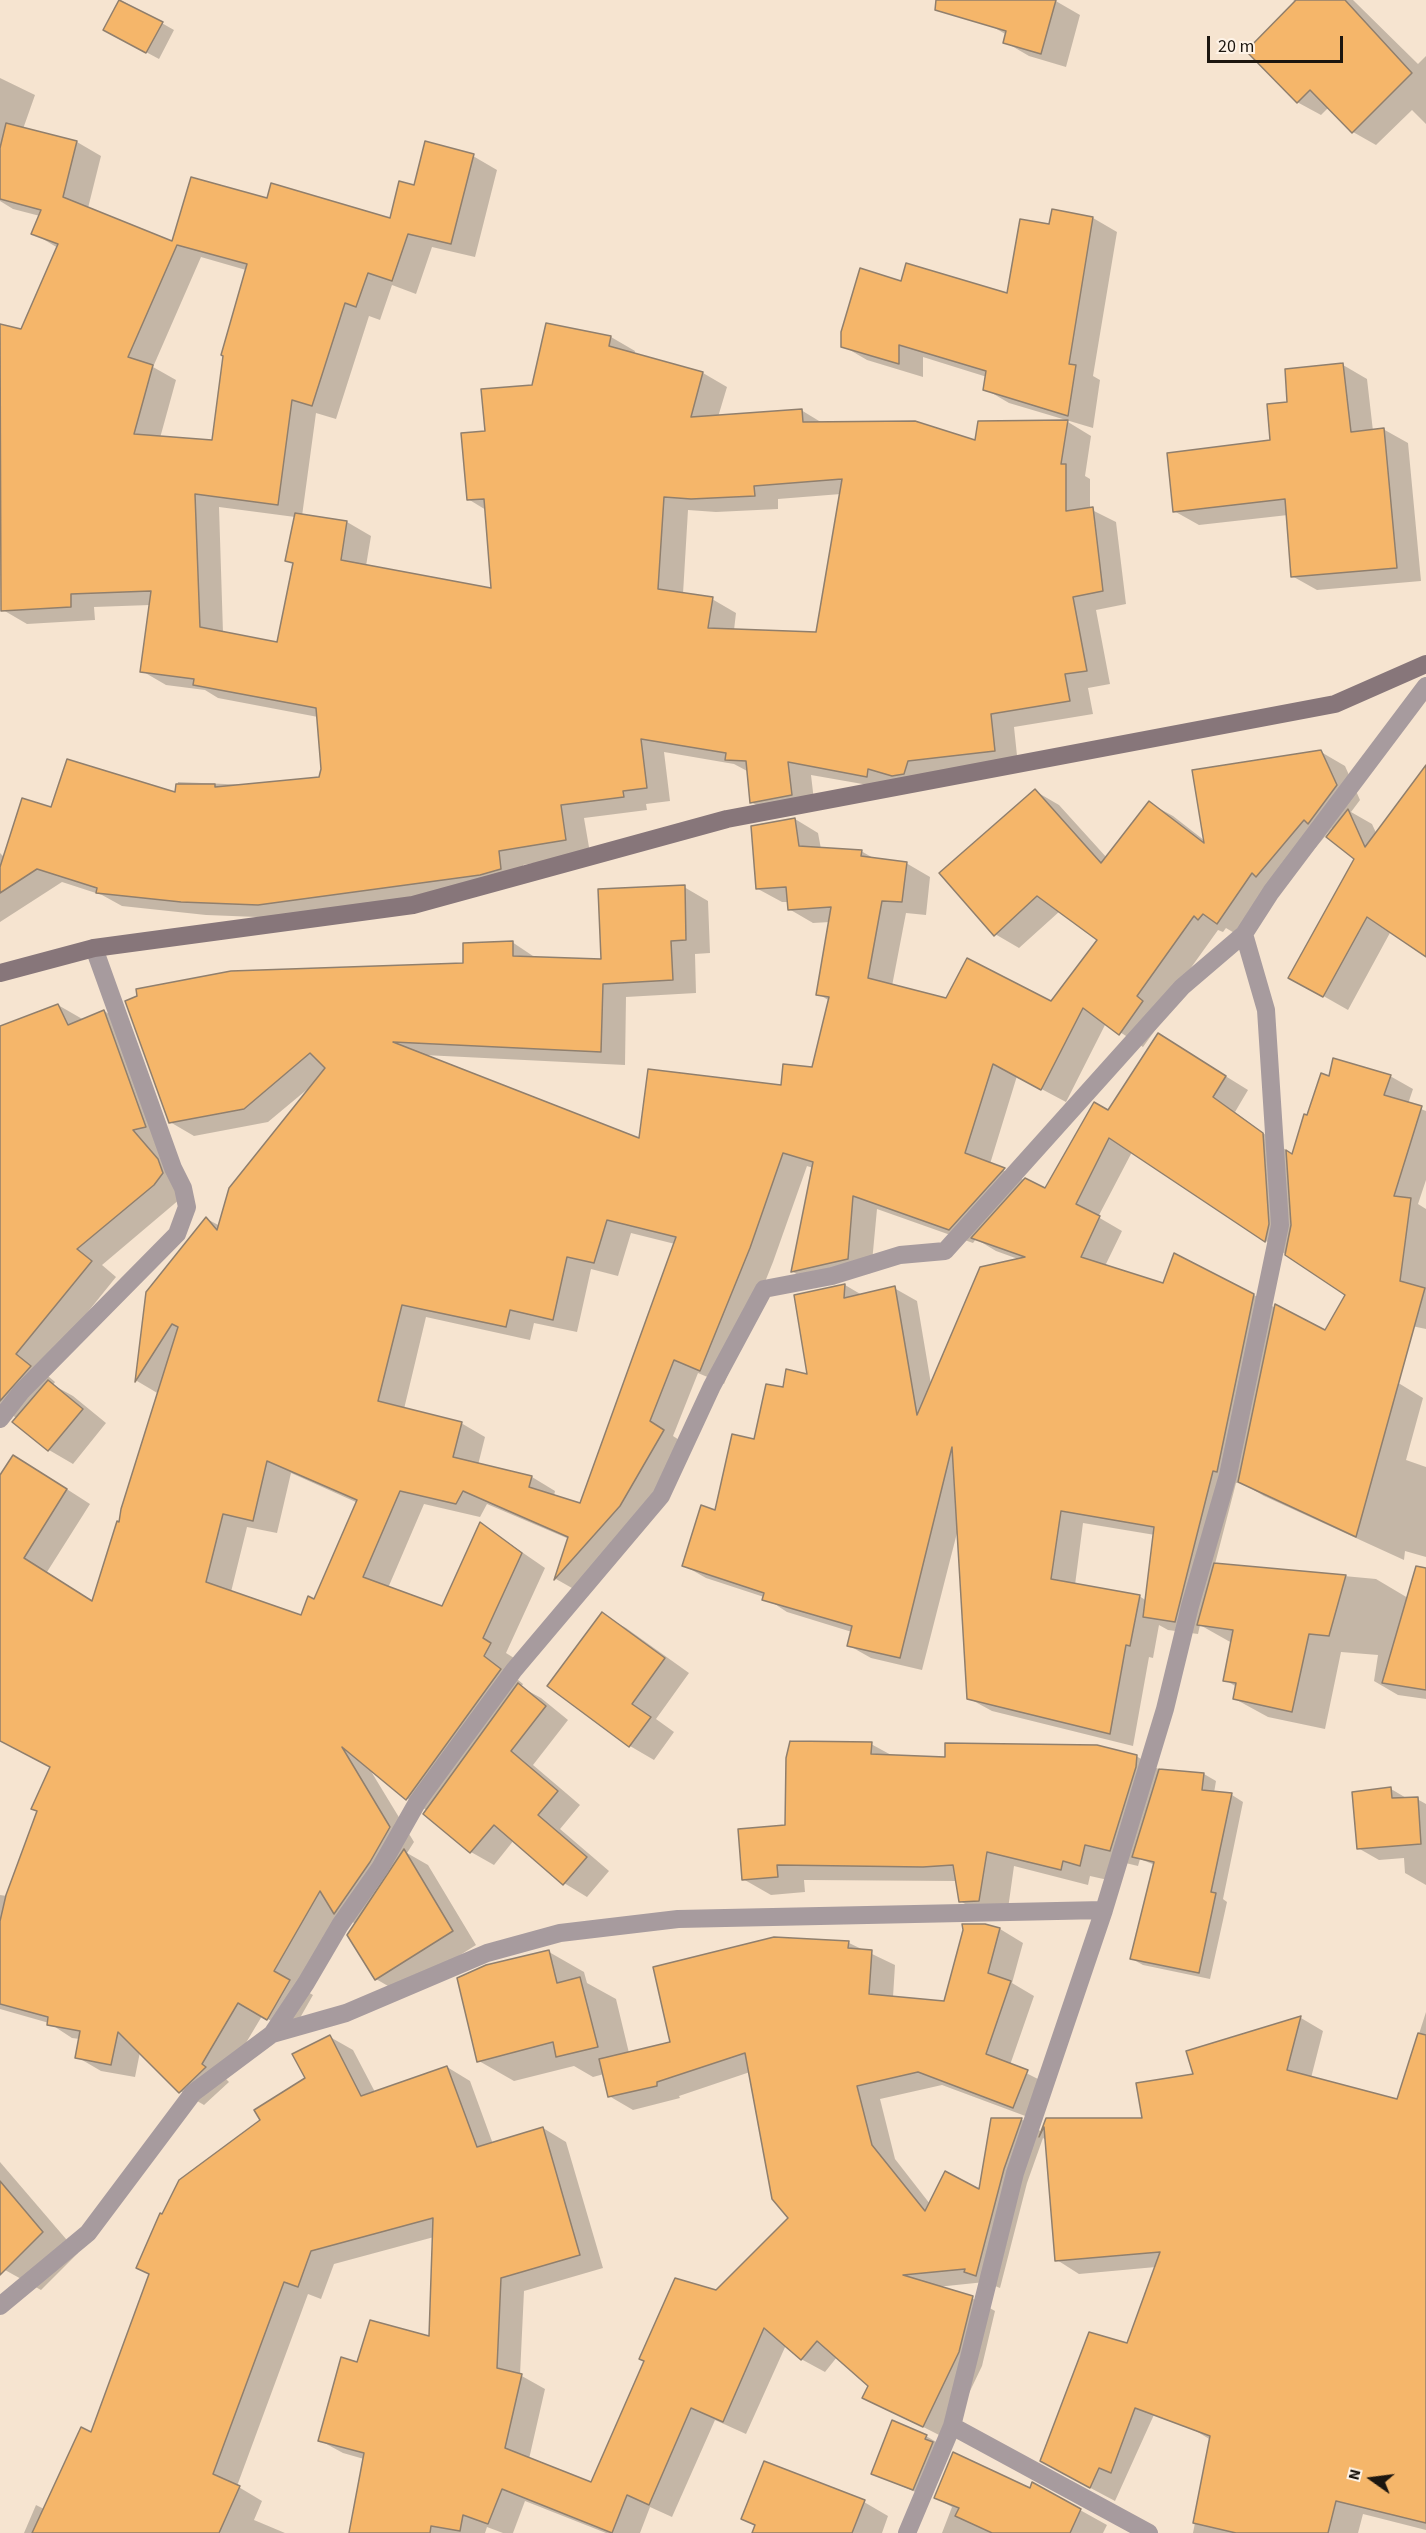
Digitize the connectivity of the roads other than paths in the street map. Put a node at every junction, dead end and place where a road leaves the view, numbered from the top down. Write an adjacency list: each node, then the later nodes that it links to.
1 (1426, 664): 4 (main road)
2 (1426, 687): 3 (street)
3 (1244, 934): 7 (street); 8 (street)
4 (94, 948): 5 (main road); 6 (street)
5 (0, 973)
6 (0, 1419)
7 (1104, 1910): 8 (street); 10 (street)
8 (272, 2034): 9 (street)
9 (0, 2306)
10 (952, 2426): 11 (street); 12 (street)
11 (907, 2533)
12 (1149, 2533)

